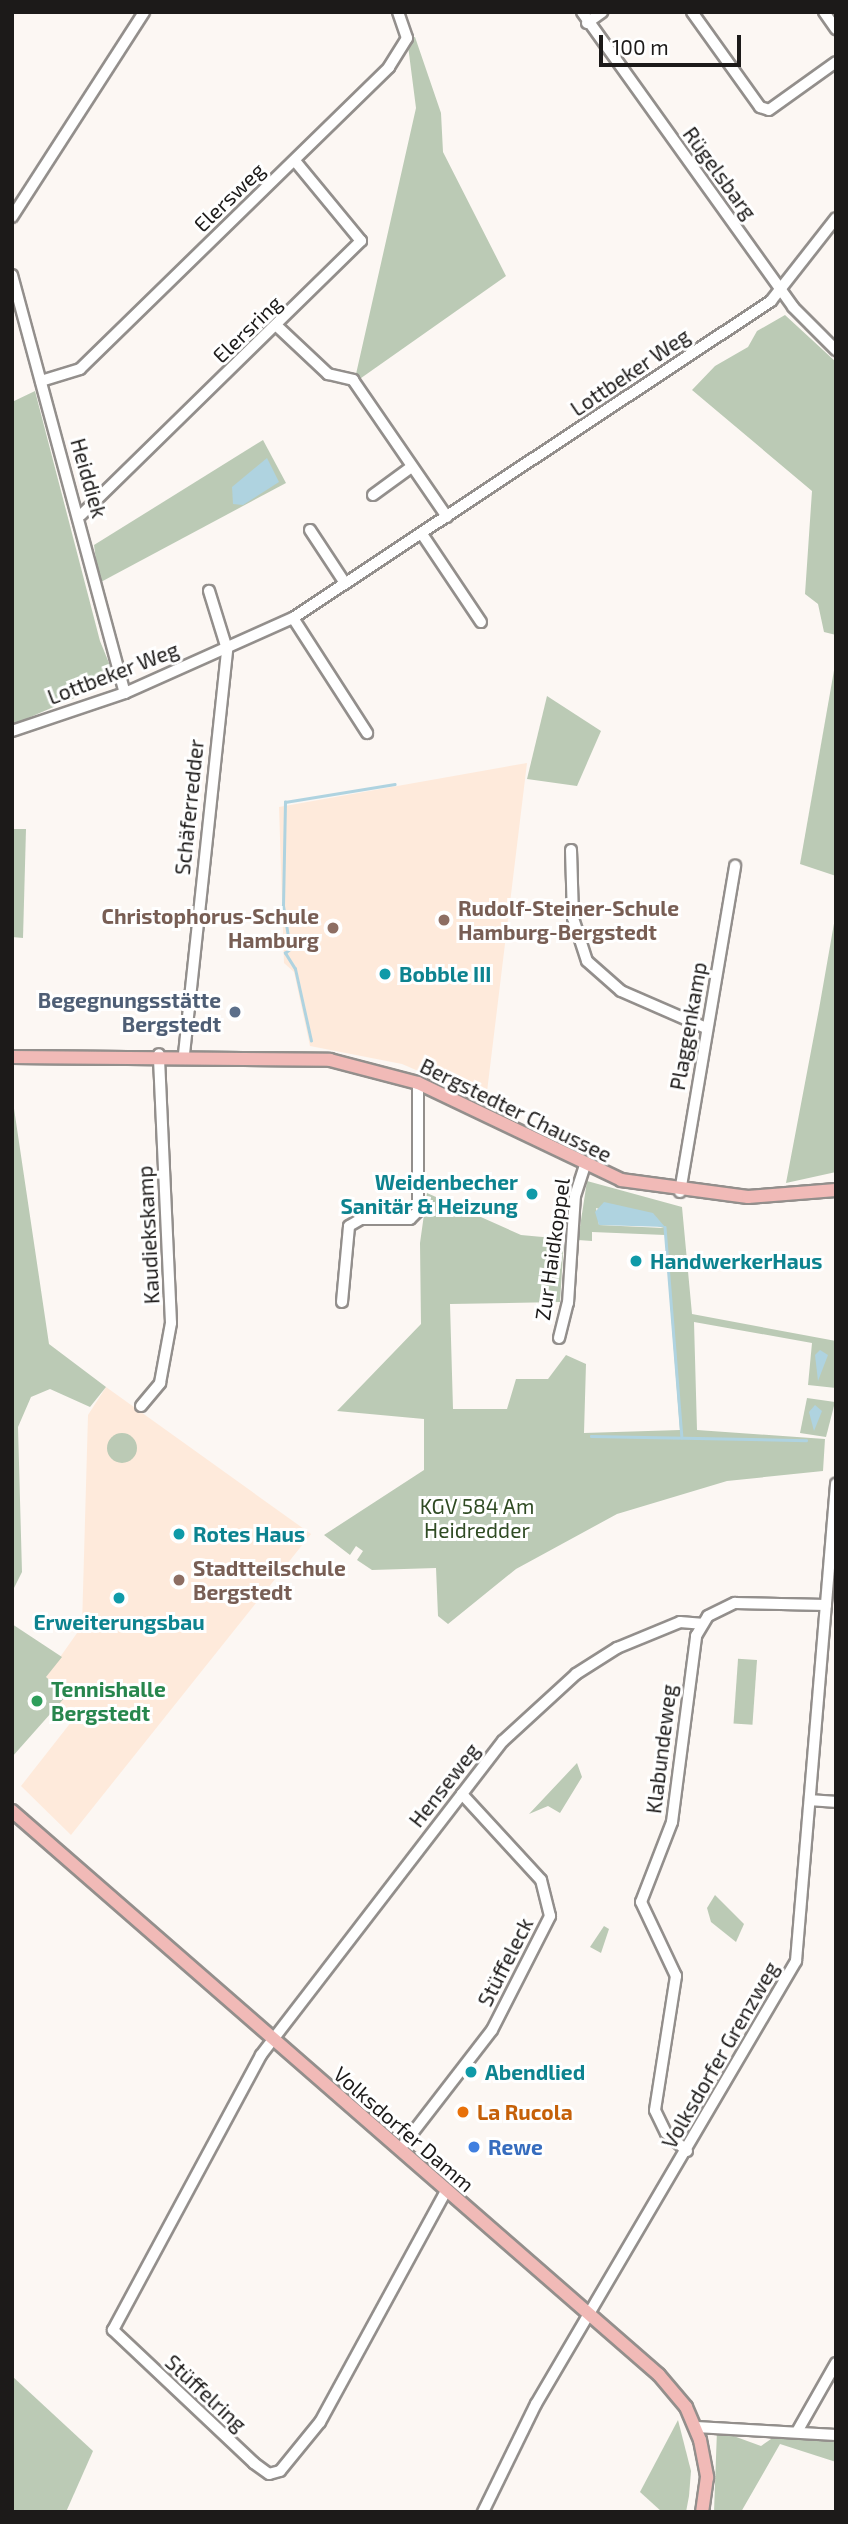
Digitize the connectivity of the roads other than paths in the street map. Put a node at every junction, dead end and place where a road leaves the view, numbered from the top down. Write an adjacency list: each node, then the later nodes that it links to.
1 (144, 12): 11 (street)
2 (398, 12): 10 (street, Elersweg)
3 (582, 12): 7 (street, Rügelsbarg)
4 (602, 12): 7 (street)
5 (692, 12): 9 (street)
6 (824, 12): 8 (street)
7 (587, 23): 14 (street, Rügelsbarg)
8 (836, 29)
9 (836, 62)
10 (295, 161): 15 (street, Elersring); 17 (street, Elersweg)
11 (12, 217)
12 (836, 218): 14 (street, Lottbeker Weg)
13 (12, 275): 17 (street, Heiddiek)
14 (782, 293): 16 (street, Rügelsbarg); 21 (street, Lottbeker Weg)
15 (278, 327): 18 (street); 20 (street, Elersring)
16 (836, 350)
17 (41, 381): 20 (street, Heiddiek)
18 (410, 468): 19 (street); 21 (street)
19 (373, 495)
20 (81, 515): 29 (street, Heiddiek)
21 (447, 517): 23 (street, Lottbeker Weg)
22 (310, 530): 24 (street)
23 (422, 534): 24 (street, Lottbeker Weg); 27 (street)
24 (345, 583): 26 (street, Lottbeker Weg)
25 (209, 591): 28 (street)
26 (293, 618): 28 (street, Lottbeker Weg); 31 (street)
27 (481, 622)
28 (227, 649): 29 (street, Lottbeker Weg); 36 (street, Schäferredder)
29 (125, 693): 30 (street, Lottbeker Weg)
30 (12, 731)
31 (367, 733)
32 (571, 850): 34 (street)
33 (735, 866): 34 (street, Plaggenkamp)
34 (706, 1028): 41 (street, Plaggenkamp)
35 (159, 1054): 36 (main road, Bergstedter Chaussee); 37 (main road, Bergstedter Chaussee); 44 (street, Kaudiekskamp)
36 (184, 1054): 38 (main road, Bergstedter Chaussee)
37 (12, 1057)
38 (418, 1083): 39 (main road, Bergstedter Chaussee); 42 (street)
39 (585, 1166): 41 (main road, Bergstedter Chaussee); 43 (street, Zur Haidkoppel)
40 (836, 1190): 41 (main road, Bergstedter Chaussee)
41 (680, 1192)
42 (342, 1302)
43 (559, 1338)
44 (141, 1406)
45 (836, 1484): 46 (street, Volksdorfer Grenzweg)
46 (834, 1549): 47 (street, Volksdorfer Grenzweg)
47 (826, 1605): 48 (street); 50 (street, Volksdorfer Grenzweg)
48 (701, 1624): 49 (street, Henseweg); 55 (street, Klabundeweg)
49 (462, 1794): 53 (street, Henseweg); 54 (street, Stüffeleck)
50 (810, 1800): 51 (street); 55 (street, Volksdorfer Grenzweg)
51 (836, 1802)
52 (12, 1811): 53 (main road, Volksdorfer Damm)
53 (271, 2041): 54 (main road, Volksdorfer Damm); 56 (street, Stüffelring)
54 (400, 2149): 56 (main road, Volksdorfer Damm)
55 (687, 2151): 57 (street, Volksdorfer Grenzweg)
56 (446, 2191): 57 (main road, Volksdorfer Damm)
57 (590, 2312): 59 (main road, Volksdorfer Damm); 62 (street, Volksdorfer Grenzweg)
58 (836, 2363): 60 (street)
59 (696, 2427): 60 (street); 63 (main road, Volksdorfer Damm)
60 (798, 2430): 61 (street)
61 (836, 2435)
62 (483, 2512)
63 (702, 2512)

